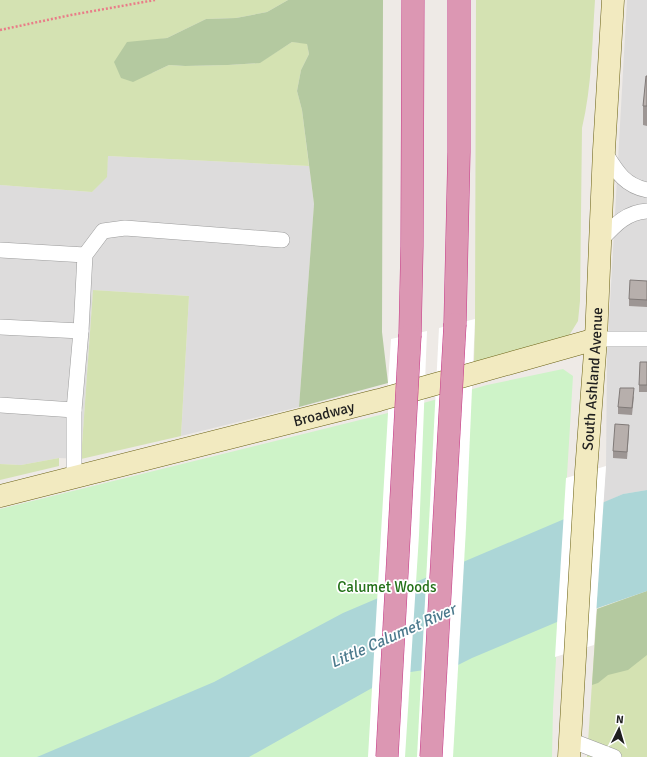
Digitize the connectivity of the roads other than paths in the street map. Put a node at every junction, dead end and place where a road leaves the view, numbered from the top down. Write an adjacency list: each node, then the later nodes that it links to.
1 (413, 0): 20 (highway, bridge)
2 (459, 0): 21 (highway, bridge)
3 (613, 0): 4 (main road, South Ashland Avenue)
4 (604, 150): 5 (street); 8 (main road, South Ashland Avenue)
5 (647, 190)
6 (647, 211): 8 (street)
7 (282, 240): 10 (street)
8 (600, 241): 13 (main road, South Ashland Avenue)
9 (0, 250): 10 (street)
10 (85, 255): 12 (street)
11 (0, 327): 12 (street)
12 (81, 331): 16 (street)
13 (596, 339): 14 (street, Broadway); 17 (main road, Broadway); 19 (main road, South Ashland Avenue)
14 (647, 339)
15 (0, 405): 16 (street)
16 (74, 410): 17 (street)
17 (74, 477): 18 (main road, Broadway)
18 (0, 496)
19 (570, 752): 22 (street)
20 (387, 757)
21 (431, 757)
22 (614, 757)

